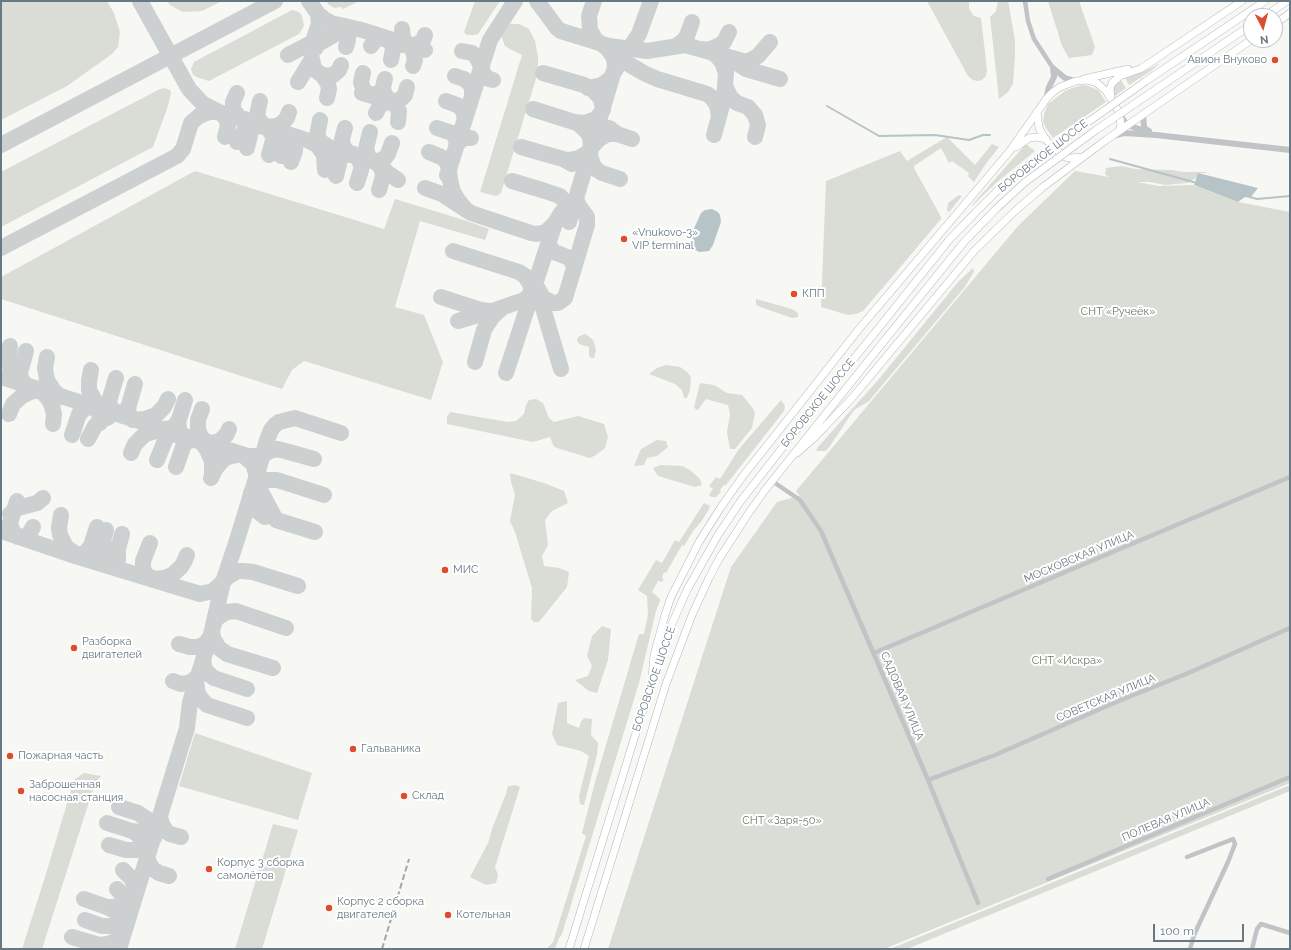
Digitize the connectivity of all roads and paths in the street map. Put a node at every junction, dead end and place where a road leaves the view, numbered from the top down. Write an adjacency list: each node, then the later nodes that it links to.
1 (1025, 1): 9 (street)
2 (1242, 1): 8 (main road)
3 (1265, 1): 29 (main road, БОРОВСКОЕ ШОССЕ, bridge)
4 (1287, 1): 5 (main road)
5 (1277, 8)
6 (1243, 30): 24 (main road, БОРОВСКОЕ ШОССЕ, bridge)
7 (1243, 46): 15 (main road)
8 (1148, 64): 10 (main road); 12 (main road)
9 (1053, 68): 10 (street); 11 (street)
10 (1077, 81): 11 (main road); 12 (main road)
11 (1046, 99): 13 (main road)
12 (1113, 102): 14 (main road)
13 (1037, 112): 19 (main road); 22 (main road)
14 (1119, 112): 16 (street); 17 (main road)
15 (1145, 113): 16 (main road); 18 (street)
16 (1127, 125): 17 (main road); 18 (street)
17 (1119, 131): 20 (main road)
18 (1156, 135): 20 (street); 21 (street)
19 (1046, 139): 22 (main road); 23 (main road)
20 (1106, 140): 23 (main road)
21 (1290, 150)
22 (1009, 151): 29 (main road)
23 (1083, 157): 24 (main road)
24 (790, 458): 26 (main road, БОРОВСКОЕ ШОССЕ)
25 (1290, 477): 28 (street, МОСКОВСКАЯ УЛИЦА)
26 (772, 481): 28 (street, САДОВАЯ УЛИЦА); 37 (main road, БОРОВСКОЕ ШОССЕ)
27 (1290, 628): 31 (street, СОВЕТСКАЯ УЛИЦА)
28 (874, 654): 31 (street, САДОВАЯ УЛИЦА)
29 (652, 681): 36 (main road, БОРОВСКОЕ ШОССЕ)
30 (1290, 777): 33 (street, ПОЛЕВАЯ УЛИЦА)
31 (928, 780): 34 (street, САДОВАЯ УЛИЦА)
32 (1187, 856): 38 (street)
33 (1048, 879)
34 (978, 903)
35 (1290, 933): 39 (street)
36 (569, 949)
37 (584, 949)
38 (1190, 949)
39 (1252, 949)

